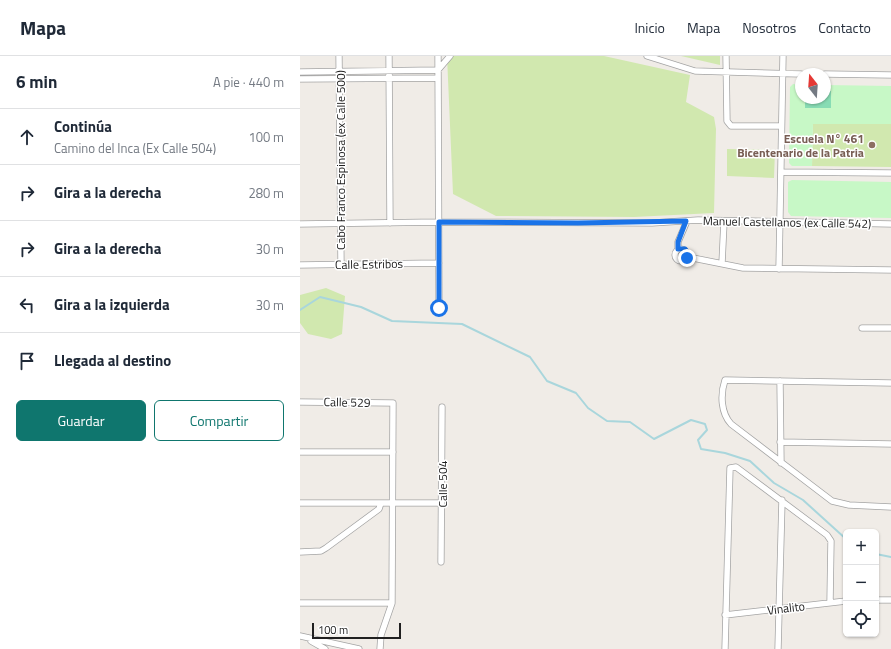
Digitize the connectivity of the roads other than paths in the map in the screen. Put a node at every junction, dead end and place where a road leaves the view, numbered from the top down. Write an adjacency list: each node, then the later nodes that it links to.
1 (339, 56): 11 (street, Cabo Franco Espinosa (ex Calle 500))
2 (389, 56): 9 (street)
3 (438, 56): 8 (street)
4 (450, 56): 8 (street)
5 (647, 56): 12 (street)
6 (726, 56): 12 (street)
7 (783, 56): 13 (street)
8 (438, 70): 9 (street); 18 (street)
9 (390, 71): 11 (street); 17 (street)
10 (300, 72): 11 (street)
11 (340, 72): 20 (street, Cabo Franco Espinosa (ex Calle 500))
12 (725, 73): 13 (street); 21 (street)
13 (783, 74): 14 (street); 21 (street)
14 (795, 74)
15 (831, 74): 16 (street)
16 (891, 74)
17 (389, 78): 18 (street); 20 (street); 28 (street)
18 (438, 78): 25 (street)
19 (300, 79): 20 (street)
20 (340, 79): 30 (street, Cabo Franco Espinosa (ex Calle 500))
21 (781, 126): 22 (street)
22 (781, 172): 23 (street); 27 (street)
23 (891, 172)
24 (686, 221): 25 (street, Manuel Castellanos (ex Calle 542)); 26 (street, Manuel Castellanos (ex Calle 542)); 32 (street)
25 (439, 222): 28 (street, Manuel Castellanos (ex Calle 542)); 36 (street)
26 (724, 222): 27 (street, Manuel Castellanos (ex Calle 542)); 34 (street)
27 (780, 222): 31 (street, Manuel Castellanos (ex Calle 542)); 38 (street)
28 (390, 223): 30 (street, Manuel Castellanos (ex Calle 542))
29 (300, 224): 30 (street, Manuel Castellanos (ex Calle 542))
30 (340, 224): 35 (street, Cabo Franco Espinosa (ex Calle 500))
31 (891, 224)
32 (678, 249): 33 (street); 33 (street)
33 (688, 256): 34 (street)
34 (719, 262): 38 (street)
35 (341, 264): 36 (street, Calle Estribos); 37 (street, Calle Estribos)
36 (439, 264): 40 (street)
37 (300, 265)
38 (779, 269): 39 (street)
39 (891, 270)
40 (439, 308)
41 (862, 328): 42 (street)
42 (891, 328)
43 (780, 381): 44 (street); 47 (street); 51 (street)
44 (891, 382)
45 (300, 402): 50 (street, Calle 529)
46 (442, 407): 56 (street, Calle 504)
47 (780, 442): 48 (street); 51 (street)
48 (891, 444)
49 (300, 452): 50 (street)
50 (393, 452): 55 (street)
51 (781, 463): 57 (street)
52 (782, 500): 63 (street); 66 (street); 67 (street)
53 (300, 503): 54 (street)
54 (381, 503): 55 (street); 58 (street)
55 (393, 503): 56 (street); 65 (street)
56 (441, 503): 59 (street, Calle 504)
57 (891, 507)
58 (300, 552)
59 (441, 562)
60 (879, 600): 61 (street)
61 (891, 600)
62 (843, 601): 63 (street, Vinalito)
63 (830, 602): 66 (street, Vinalito)
64 (300, 603): 65 (street)
65 (392, 603): 71 (street)
66 (778, 609): 67 (street, Vinalito); 73 (street)
67 (725, 615): 72 (street)
68 (303, 637): 69 (street); 70 (street)
69 (325, 649)
70 (359, 649)
71 (380, 649)
72 (725, 649)
73 (778, 649)

